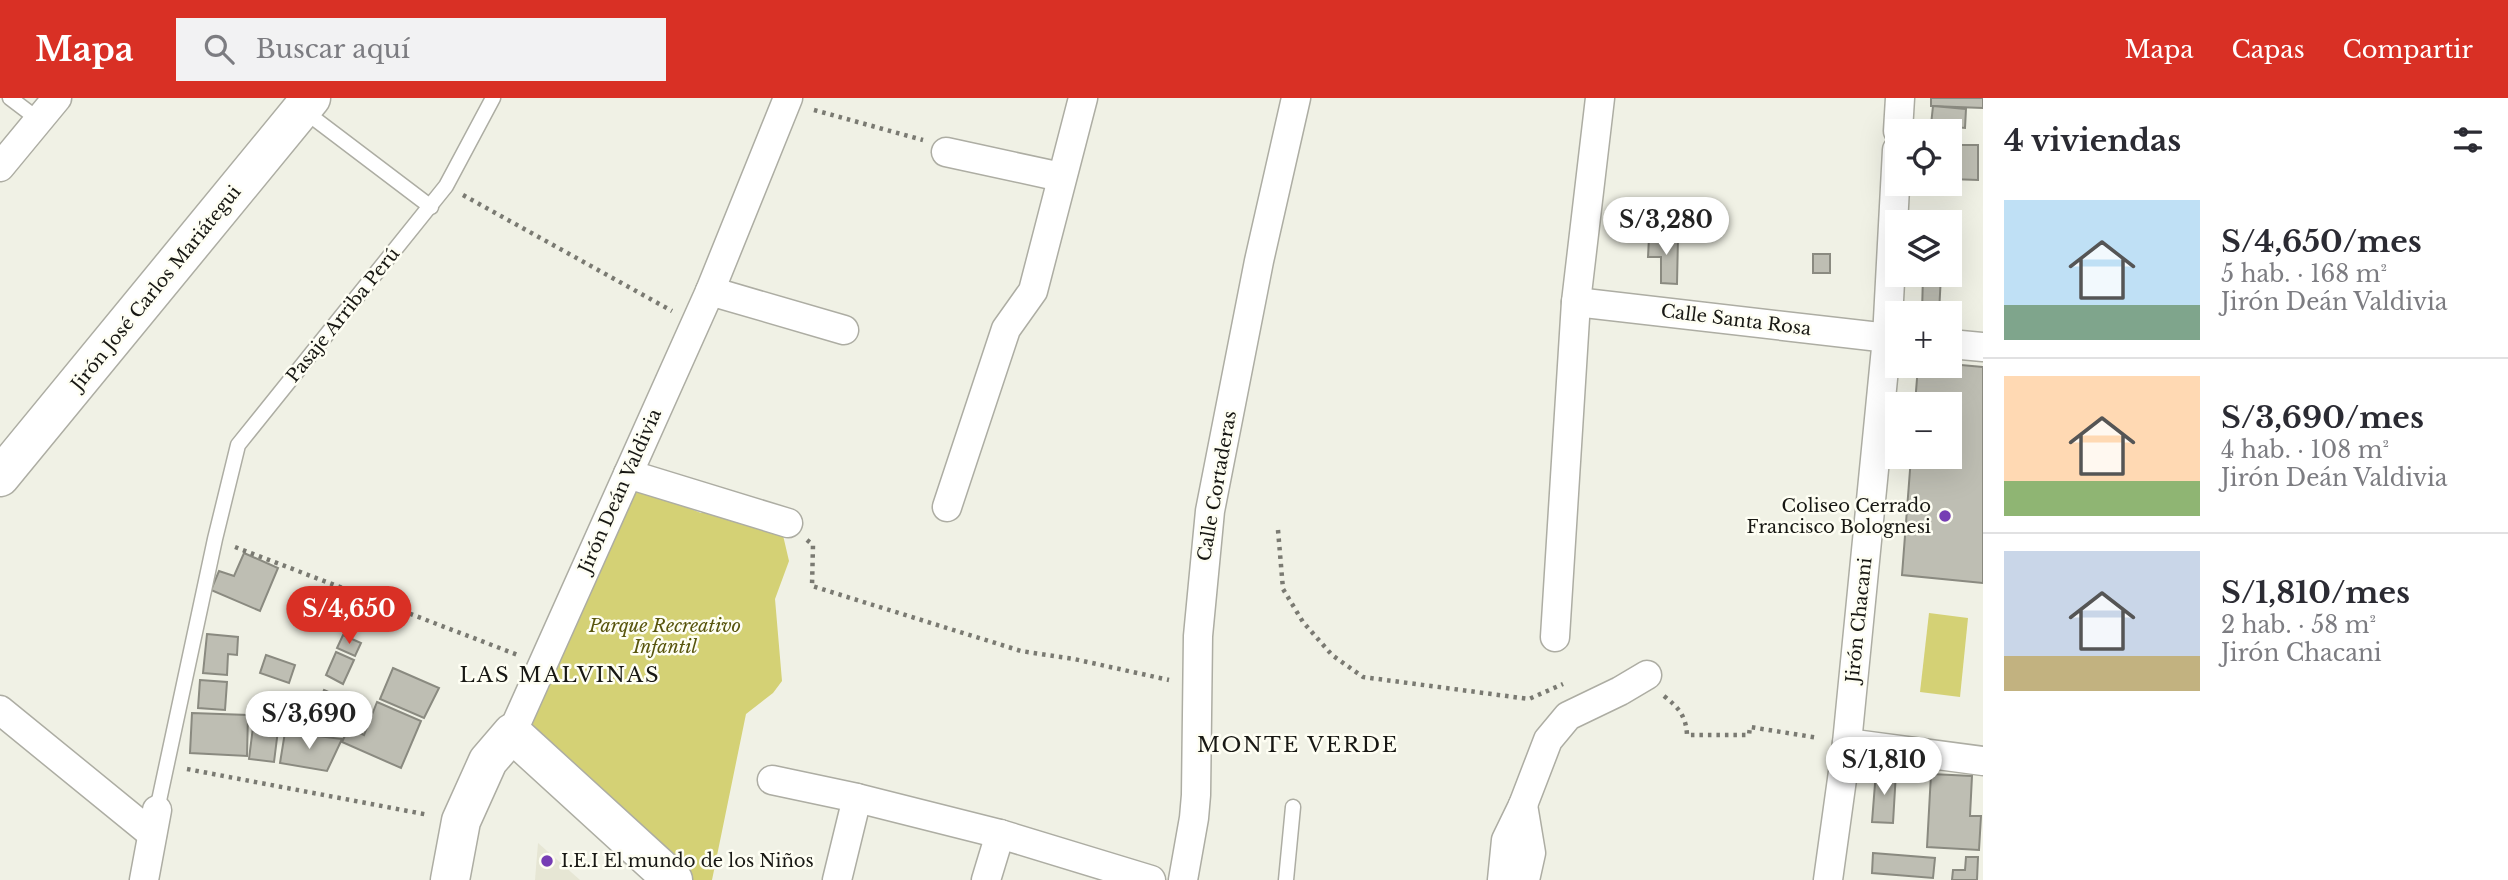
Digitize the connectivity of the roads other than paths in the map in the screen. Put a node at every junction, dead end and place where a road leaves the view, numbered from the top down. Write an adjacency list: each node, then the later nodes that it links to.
1 (10, 98): 11 (lane)
2 (57, 98): 11 (street)
3 (493, 98): 16 (lane, Pasaje Arriba Perú)
4 (1083, 98): 14 (street)
5 (1296, 98): 47 (street, Calle Cortaderas)
6 (1600, 98): 19 (street)
7 (1900, 98): 10 (street)
8 (780, 100): 17 (street, Jirón Deán Valdivia)
9 (307, 103): 16 (lane); 25 (street, Jirón José Carlos Mariátegui)
10 (1899, 119)
11 (39, 120): 13 (street)
12 (935, 146): 14 (street)
13 (0, 167)
14 (1061, 177): 27 (street)
15 (1896, 196): 18 (street, Jirón Chacani)
16 (431, 207): 39 (lane, Pasaje Arriba Perú)
17 (709, 291): 20 (street); 26 (street, Jirón Deán Valdivia)
18 (1893, 301)
19 (1576, 302): 21 (street, Calle Santa Rosa); 29 (street)
20 (844, 330)
21 (1885, 337)
22 (1962, 345): 23 (street)
23 (1983, 347)
24 (1888, 378): 33 (street, Jirón Chacani)
25 (5, 462)
26 (628, 474): 28 (street); 32 (street, Jirón Deán Valdivia)
27 (947, 506)
28 (788, 523)
29 (1555, 636)
30 (1647, 674): 37 (street)
31 (0, 710): 39 (street)
32 (512, 733): 42 (street, Jirón Deán Valdivia); 43 (street)
33 (1847, 743): 34 (street); 51 (street, Jirón Chacani)
34 (1983, 761)
35 (772, 780): 36 (street)
36 (857, 798): 40 (street); 44 (street)
37 (1523, 806): 49 (street); 50 (street)
38 (1293, 807): 48 (lane)
39 (155, 822): 41 (street)
40 (1000, 834): 45 (street); 46 (street)
41 (144, 880)
42 (450, 880)
43 (673, 880)
44 (837, 880)
45 (986, 880)
46 (1151, 880)
47 (1183, 880)
48 (1286, 880)
49 (1502, 880)
50 (1525, 880)
51 (1828, 880)

